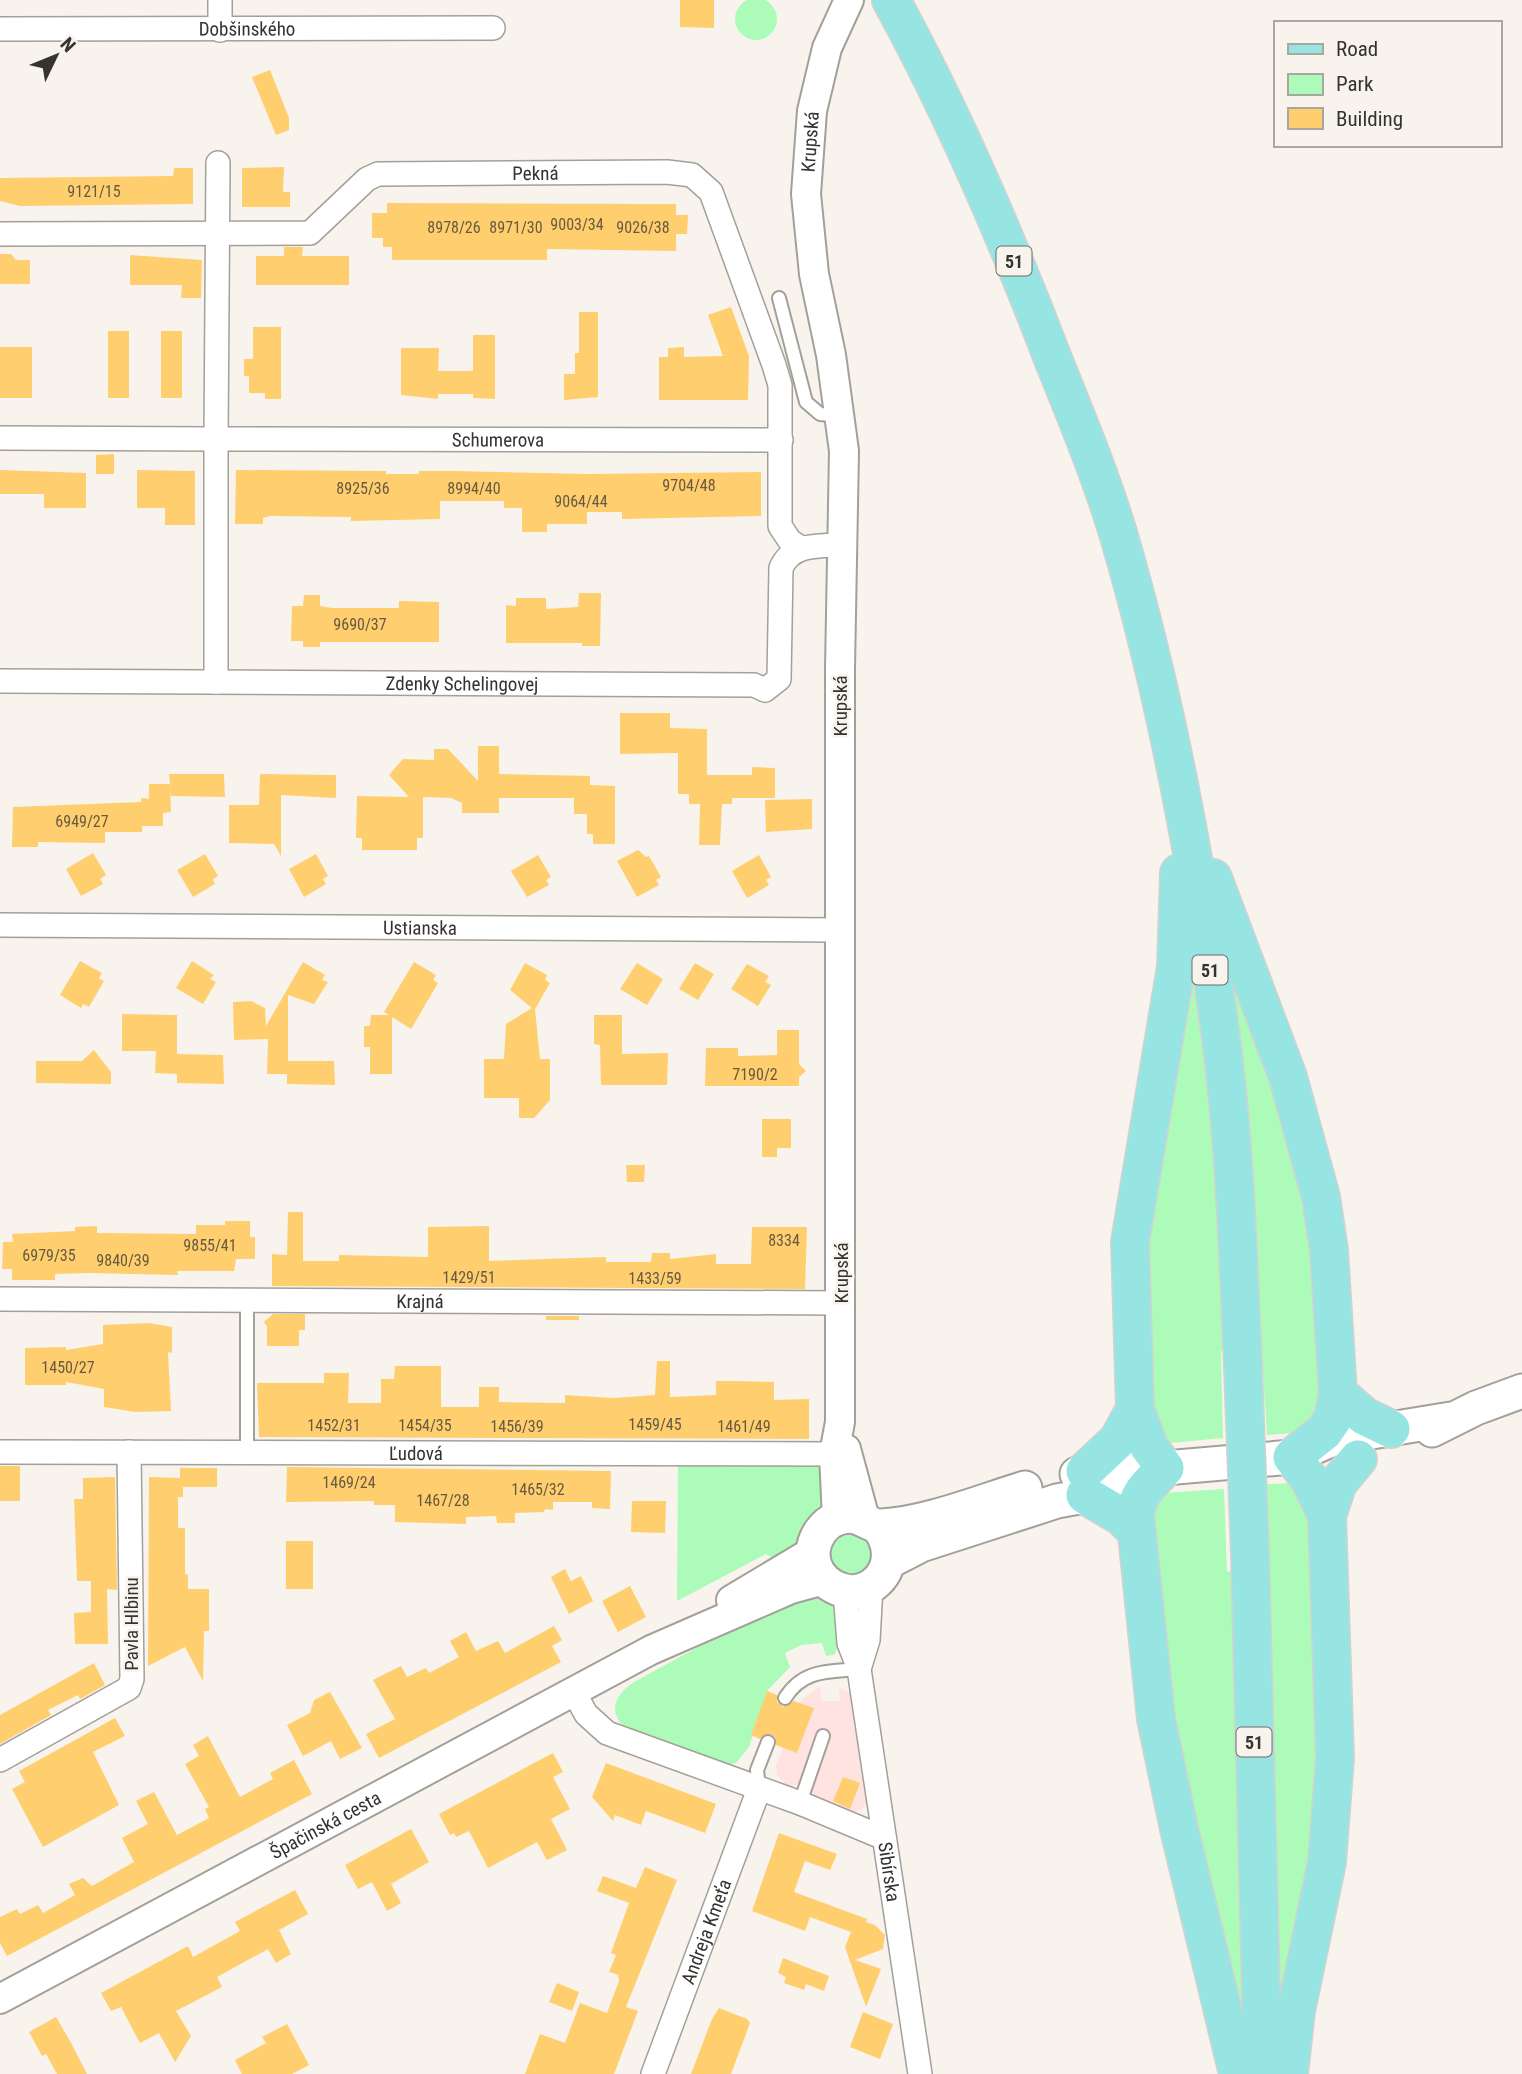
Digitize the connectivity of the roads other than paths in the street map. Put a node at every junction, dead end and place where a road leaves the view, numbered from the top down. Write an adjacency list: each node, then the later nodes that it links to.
1 (220, 0): 6 (street)
2 (849, 0): 11 (street, Krupská)
3 (891, 0): 19 (main road, 51)
4 (0, 29): 6 (street, Dobšinského)
5 (493, 29): 6 (street, Dobšinského)
6 (220, 30)
7 (218, 163): 9 (street)
8 (0, 234): 9 (street, Pekná)
9 (218, 234): 13 (street); 14 (street, Pekná)
10 (779, 298): 11 (lane)
11 (841, 416): 15 (street, Krupská)
12 (0, 438): 13 (street, Schumerova)
13 (216, 439): 14 (street, Schumerova); 18 (street)
14 (781, 440): 16 (street, Pekná)
15 (842, 545): 16 (street); 21 (street, Krupská)
16 (801, 548): 18 (street, Zdenky Schelingovej)
17 (0, 681): 18 (street, Zdenky Schelingovej)
18 (216, 682)
19 (1181, 792): 27 (main road); 28 (main road); 57 (main road, 51, bridge)
20 (0, 925): 21 (street, Ustianska)
21 (841, 930): 24 (street, Krupská)
22 (0, 1299): 23 (street, Krajná)
23 (247, 1300): 24 (street, Krajná); 34 (lane)
24 (841, 1303): 30 (street, Krupská)
25 (1522, 1371): 29 (main road)
26 (1522, 1391): 29 (main road)
27 (1338, 1393): 31 (main road); 36 (main road)
28 (1135, 1409): 38 (main road); 39 (main road)
29 (1464, 1414): 31 (main road); 37 (main road)
30 (840, 1422): 35 (street, Krupská); 41 (street, Krupská)
31 (1391, 1429): 36 (main road)
32 (0, 1452): 33 (street, Ľudová)
33 (129, 1452): 34 (street, Ľudová); 49 (street, Pavla Hlbinu)
34 (247, 1454): 35 (street, Ľudová)
35 (834, 1454): 41 (street, Krupská)
36 (1292, 1457): 37 (main road); 38 (main road); 40 (main road)
37 (1358, 1459): 40 (main road)
38 (1165, 1468): 39 (main road); 42 (main road)
39 (1085, 1483): 41 (main road); 42 (main road); 43 (main road)
40 (1327, 1516): 58 (main road)
41 (860, 1522): 43 (main road); 43 (main road)
42 (1137, 1532): 56 (main road)
43 (848, 1574): 44 (street, Sibírska); 45 (street, Špačinská cesta)
44 (859, 1669): 46 (lane); 52 (street, Sibírska)
45 (574, 1692): 50 (street); 53 (street, Špačinská cesta)
46 (785, 1698)
47 (823, 1736): 51 (lane)
48 (768, 1742): 50 (lane)
49 (0, 1760)
50 (759, 1789): 51 (street); 54 (street, Andreja Kmeťa)
51 (800, 1803): 52 (street)
52 (884, 1838): 55 (street, Sibírska)
53 (0, 1999)
54 (653, 2074)
55 (920, 2074)
56 (1238, 2074)
57 (1263, 2074)
58 (1289, 2074)

